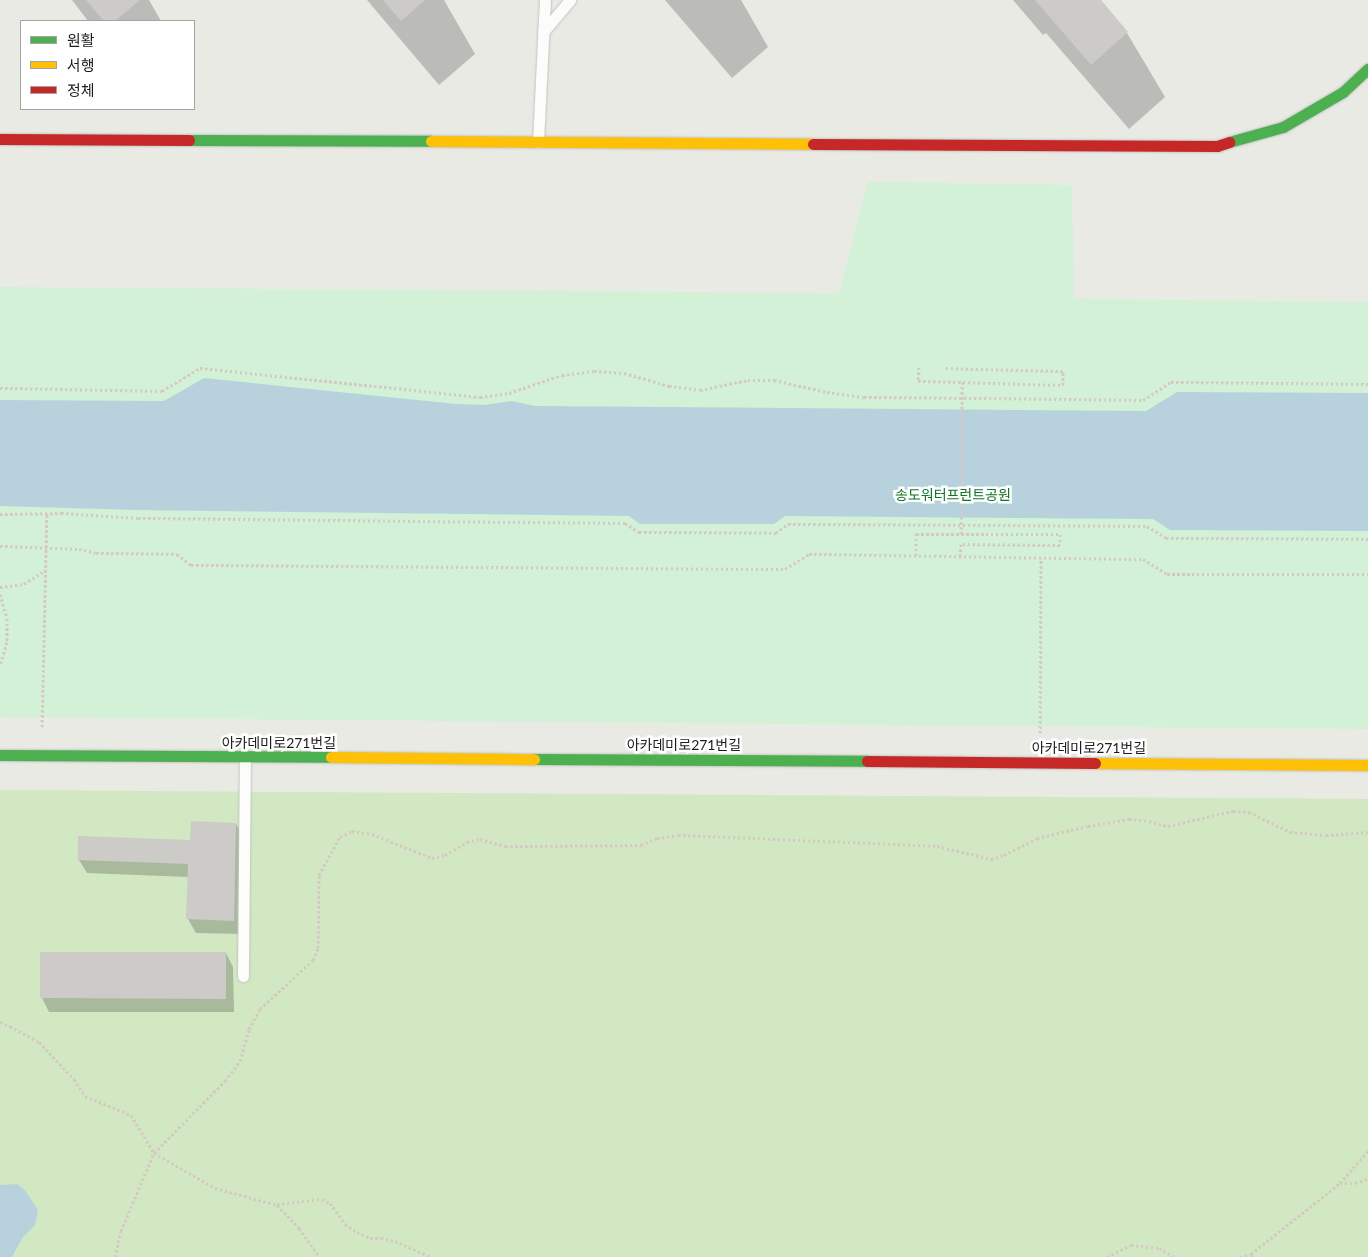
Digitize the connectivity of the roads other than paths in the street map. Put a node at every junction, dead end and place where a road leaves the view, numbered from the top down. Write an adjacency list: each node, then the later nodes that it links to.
1 (545, 0): 3 (lane)
2 (570, 0): 3 (lane)
3 (543, 32): 6 (lane)
4 (1368, 70): 6 (street)
5 (0, 139): 6 (street)
6 (538, 142)
7 (0, 755): 8 (street, 아카데미로271번길)
8 (244, 757): 9 (street, 아카데미로271번길); 10 (lane)
9 (1368, 765)
10 (244, 976)

